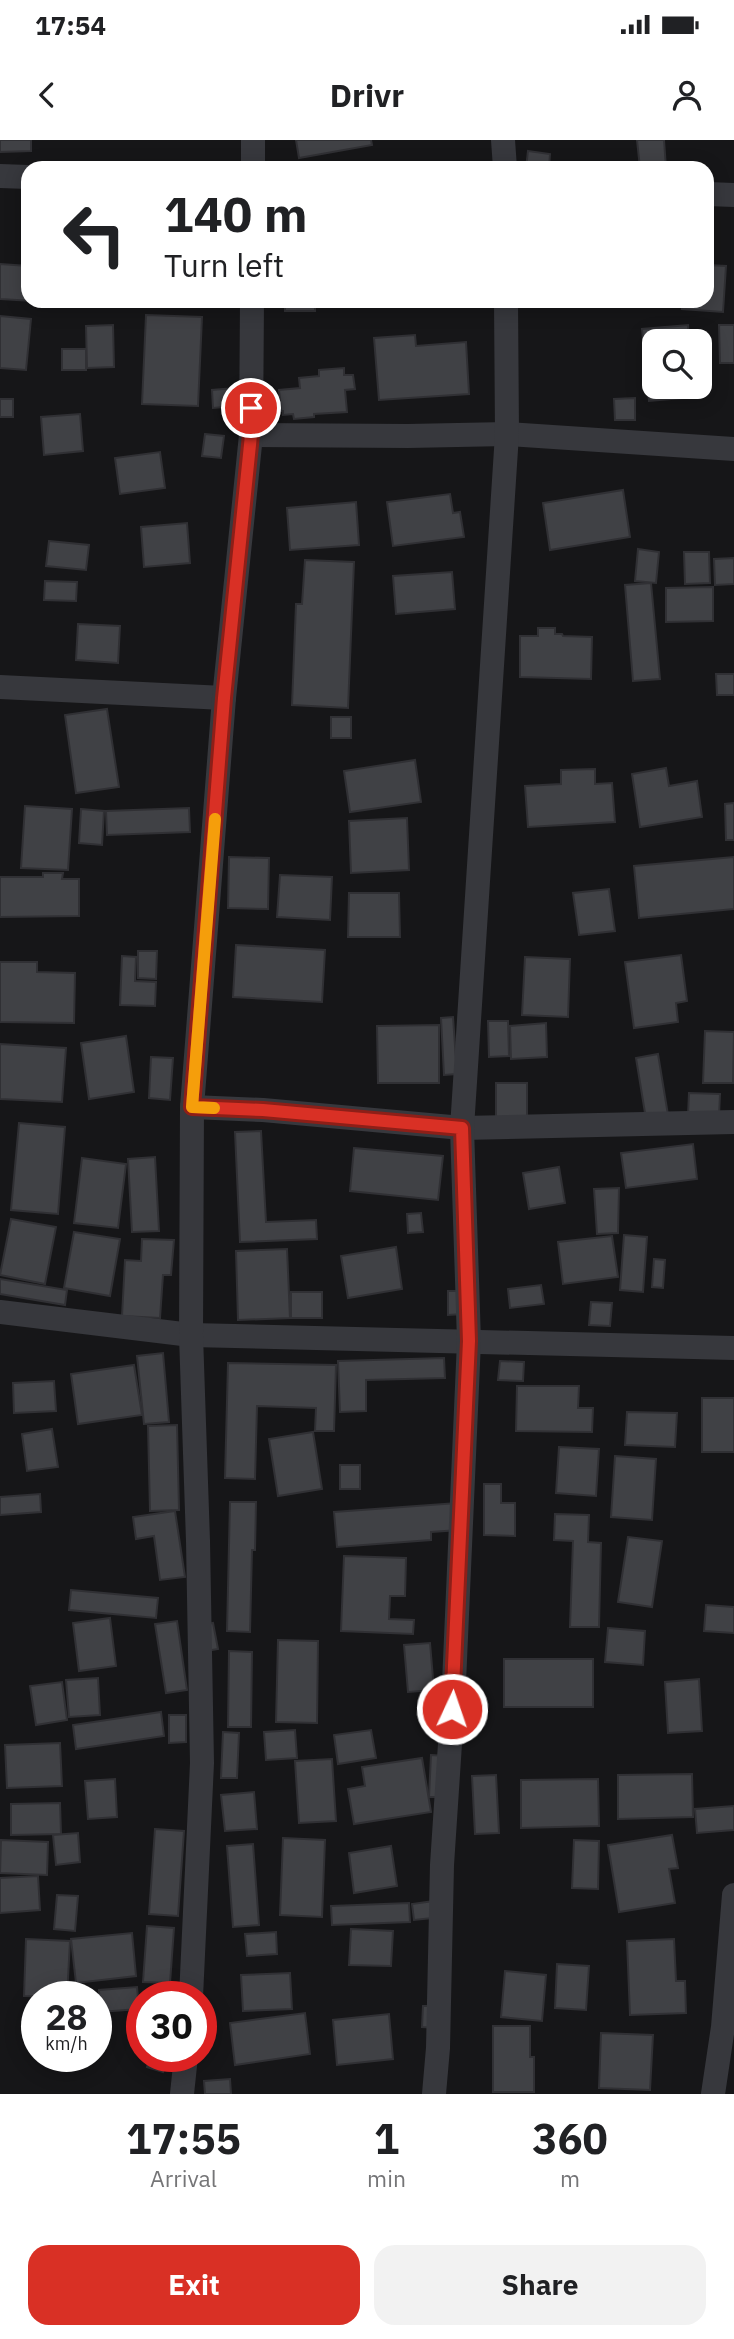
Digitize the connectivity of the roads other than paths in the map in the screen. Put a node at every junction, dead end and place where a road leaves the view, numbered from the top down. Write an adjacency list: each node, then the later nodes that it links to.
1 (253, 140): 3 (street)
2 (503, 140): 4 (street)
3 (253, 161)
4 (504, 161)
5 (0, 176): 6 (street)
6 (21, 177)
7 (714, 194): 8 (street)
8 (734, 195)
9 (252, 308): 12 (street)
10 (506, 308): 11 (street)
11 (507, 434): 12 (street); 13 (street); 18 (street)
12 (251, 435): 15 (street)
13 (734, 449)
14 (0, 687): 15 (street)
15 (224, 698): 16 (street)
16 (192, 1107): 18 (street); 20 (street)
17 (734, 1122): 18 (street)
18 (462, 1128): 21 (street)
19 (0, 1312): 20 (street)
20 (191, 1335): 21 (street); 24 (street)
21 (469, 1341): 22 (street); 27 (street)
22 (734, 1348)
23 (734, 1895): 28 (street)
24 (193, 1981)
25 (184, 2072): 26 (street)
26 (182, 2094)
27 (434, 2094)
28 (713, 2094)

